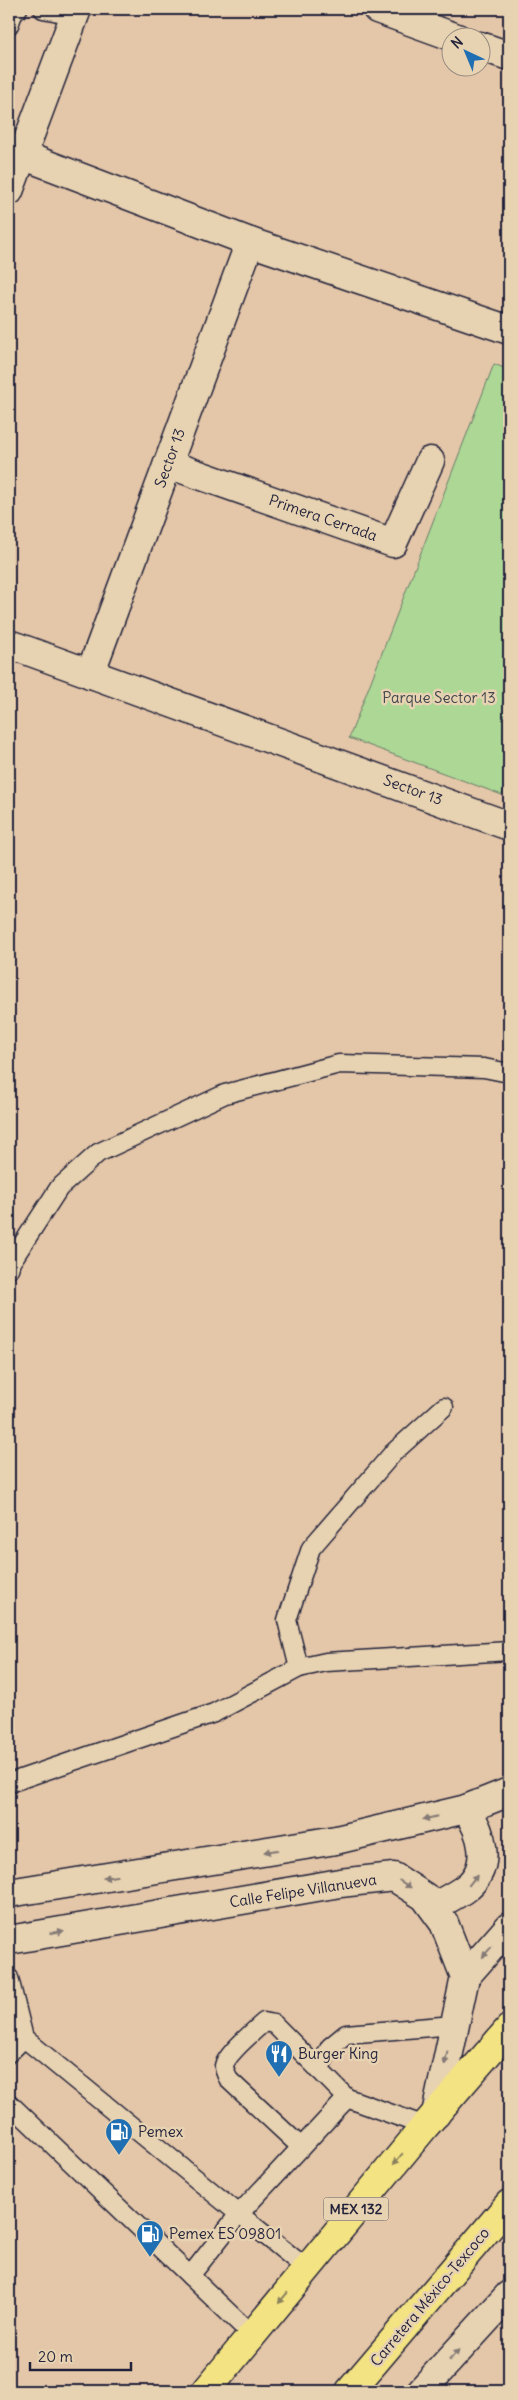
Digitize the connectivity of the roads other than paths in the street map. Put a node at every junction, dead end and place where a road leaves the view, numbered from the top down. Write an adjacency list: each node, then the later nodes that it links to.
1 (18, 9): 6 (lane)
2 (43, 9): 4 (lane)
3 (377, 9): 5 (street)
4 (76, 12): 10 (street)
5 (422, 16): 7 (street)
6 (9, 25)
7 (442, 28)
8 (490, 49): 9 (street)
9 (509, 56)
10 (22, 155): 11 (street); 12 (street)
11 (9, 191)
12 (250, 242): 13 (street); 15 (street, Sector 13)
13 (509, 330)
14 (430, 461): 15 (street, Primera Cerrada)
15 (168, 464): 17 (street, Sector 13)
16 (9, 644): 17 (street, Sector 13)
17 (90, 674): 18 (street, Sector 13)
18 (509, 826)
19 (509, 1073): 20 (lane)
20 (9, 1269)
21 (444, 1407): 23 (lane)
22 (509, 1651): 23 (lane)
23 (299, 1668): 24 (lane)
24 (9, 1783)
25 (509, 1792): 26 (street)
26 (466, 1809): 27 (street, one-way to 27); 28 (street, one-way to 26)
27 (9, 1893)
28 (433, 1907): 30 (street, Calle Felipe Villanueva, one-way to 28); 31 (street, Calle Felipe Villanueva)
29 (509, 1927): 31 (street, one-way to 31)
30 (9, 1940)
31 (465, 1977): 33 (street)
32 (9, 1978): 35 (lane)
33 (454, 2025): 37 (lane); 40 (street, one-way to 40)
34 (509, 2029): 40 (highway, MEX 132)
35 (24, 2038): 36 (lane); 43 (lane)
36 (9, 2053)
37 (319, 2070): 38 (lane); 41 (lane)
38 (347, 2098): 40 (lane); 41 (lane)
39 (9, 2103): 45 (lane)
40 (431, 2120): 44 (highway, MEX 132, one-way to 44)
41 (301, 2147): 43 (lane)
42 (509, 2204): 49 (highway, Carretera México-Texcoco)
43 (240, 2214): 44 (lane); 45 (lane)
44 (307, 2270): 47 (highway, MEX 132, one-way to 47)
45 (190, 2276): 47 (lane)
46 (509, 2296): 50 (street, one-way to 46)
47 (252, 2335): 48 (highway, MEX 132)
48 (206, 2391)
49 (350, 2391)
50 (421, 2391)

